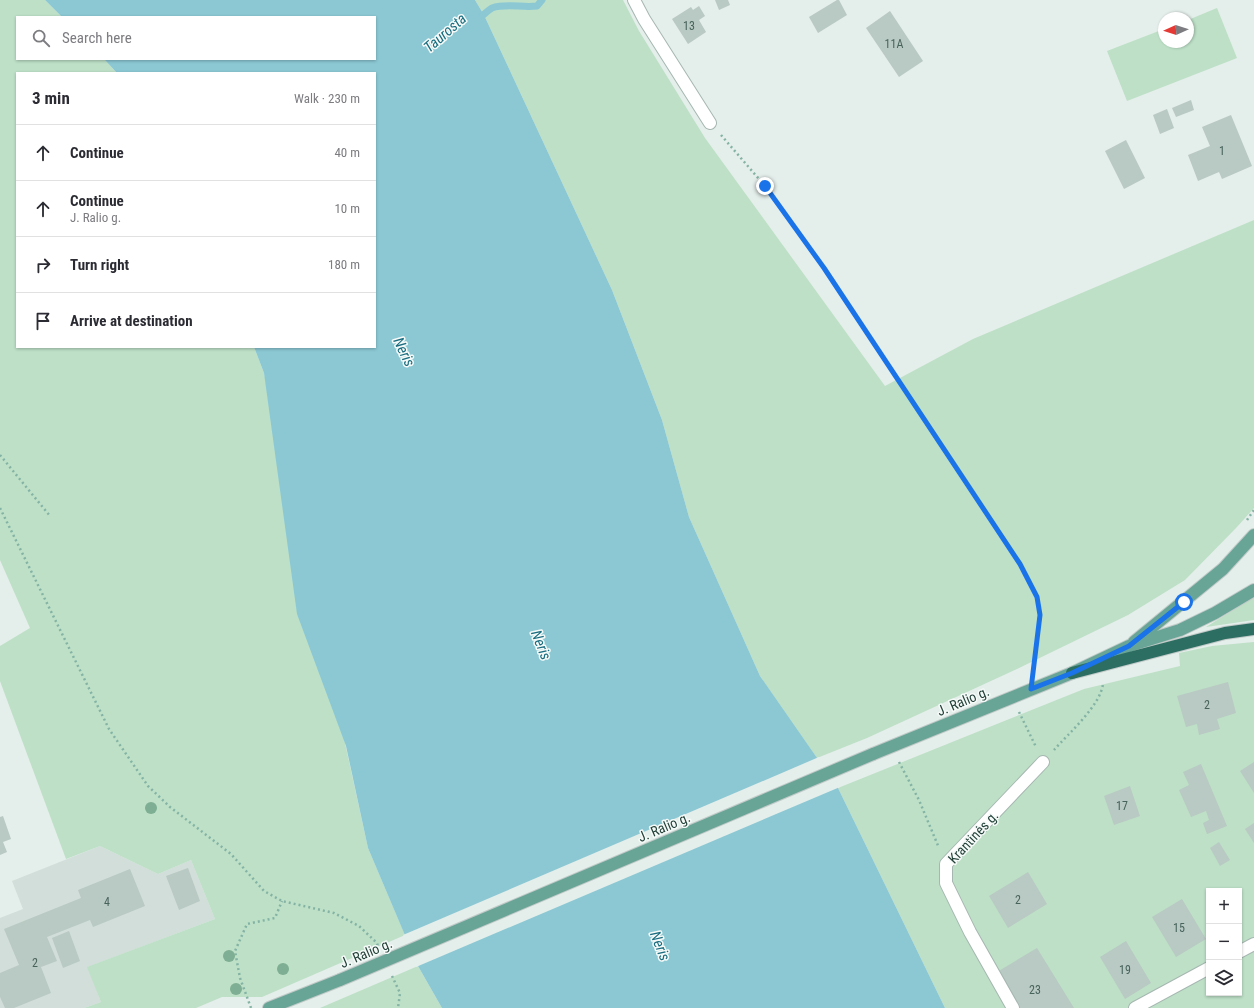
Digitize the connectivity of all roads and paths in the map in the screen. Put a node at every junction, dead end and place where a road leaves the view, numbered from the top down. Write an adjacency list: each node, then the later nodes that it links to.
1 (634, 0): 2 (street)
2 (710, 123): 12 (path)
3 (0, 455): 5 (path)
4 (0, 508): 17 (path)
5 (50, 516)
6 (1254, 535): 9 (main road)
7 (1254, 590): 9 (main road)
8 (1254, 629): 10 (highway)
9 (1129, 646): 11 (main road, J. Ralio g.)
10 (1104, 665): 11 (highway); 15 (path)
11 (1072, 673): 12 (main road, J. Ralio g.)
12 (1031, 689): 13 (main road, J. Ralio g.)
13 (1011, 697): 15 (path); 24 (main road, J. Ralio g., bridge)
14 (900, 762): 16 (path)
15 (1043, 762): 16 (street, Krantinės g.)
16 (946, 864): 26 (street, Krantinės g.)
17 (282, 901): 19 (path); 23 (path)
18 (1254, 944): 20 (street)
19 (380, 950)
20 (1242, 950)
21 (1206, 970): 27 (street)
22 (390, 972): 25 (path)
23 (251, 1008)
24 (269, 1008)
25 (398, 1008)
26 (1013, 1008)
27 (1135, 1008)

